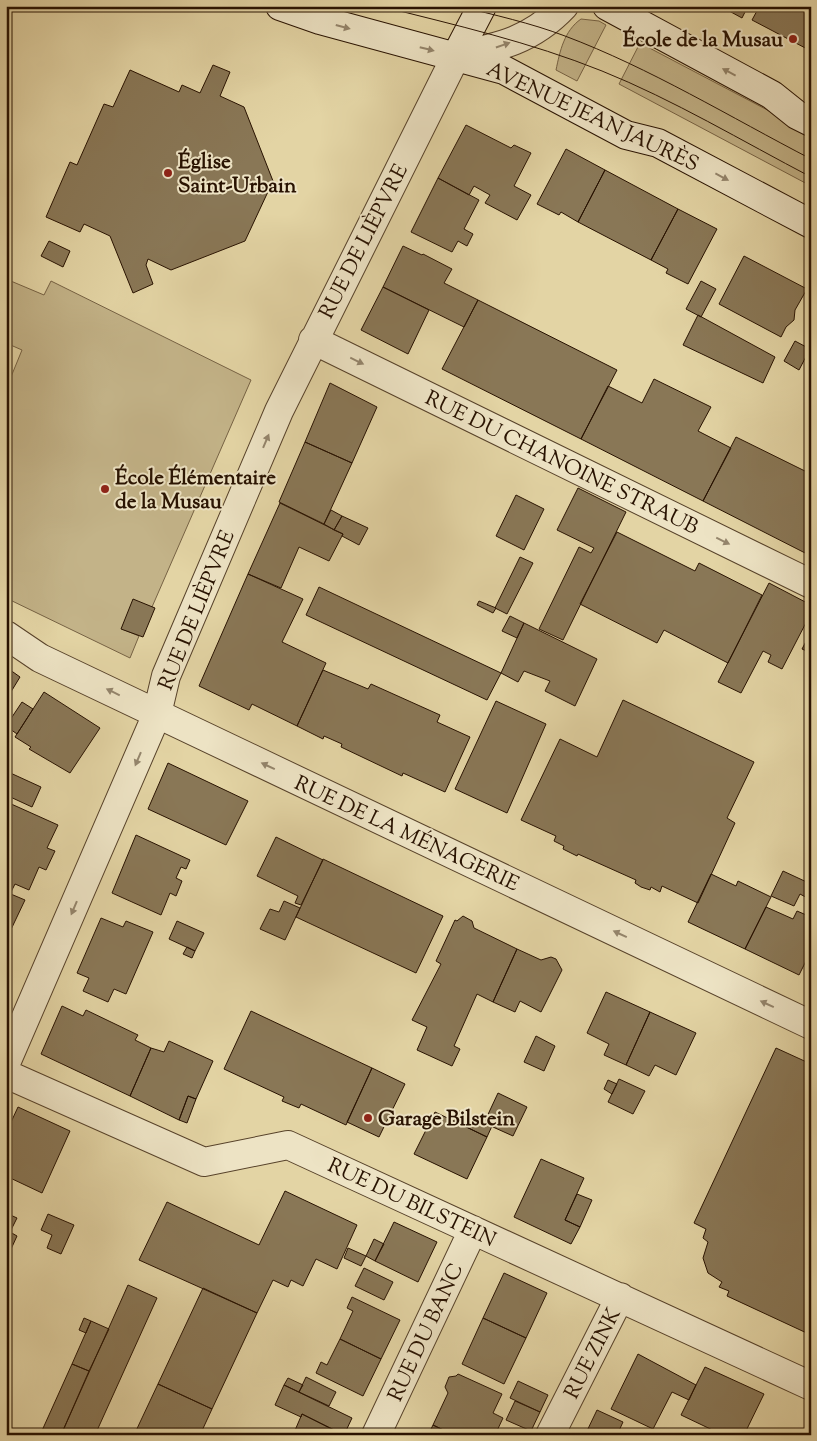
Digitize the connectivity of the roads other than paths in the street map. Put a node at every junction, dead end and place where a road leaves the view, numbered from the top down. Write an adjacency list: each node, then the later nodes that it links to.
1 (280, 6): 5 (street, AVENUE JEAN JAURÈS, one-way to 5)
2 (482, 6): 5 (street, RUE DE LIÈPVRE)
3 (564, 6): 5 (street, one-way to 3)
4 (606, 6): 6 (street, one-way to 4)
5 (456, 56): 7 (street, AVENUE JEAN JAURÈS, one-way to 7); 8 (street, RUE DE LIÈPVRE)
6 (811, 122)
7 (811, 224)
8 (313, 340): 9 (street, RUE DU CHANOINE STRAUB, one-way to 9); 11 (street, RUE DE LIÈPVRE, one-way to 8)
9 (811, 584)
10 (6, 636): 11 (street, RUE DE LA MÉNAGERIE, one-way to 10)
11 (157, 714): 12 (street, RUE DE LA MÉNAGERIE, one-way to 11); 13 (street, RUE DE LIÈPVRE, one-way to 13)
12 (811, 1025)
13 (6, 1064)
14 (6, 1074): 15 (street, RUE DU BILSTEIN)
15 (473, 1230): 16 (street, RUE DU BILSTEIN); 18 (street, RUE DU BANC)
16 (620, 1298): 17 (street, RUE DU BILSTEIN); 19 (street, RUE ZINK)
17 (811, 1386)
18 (376, 1435)
19 (550, 1435)

